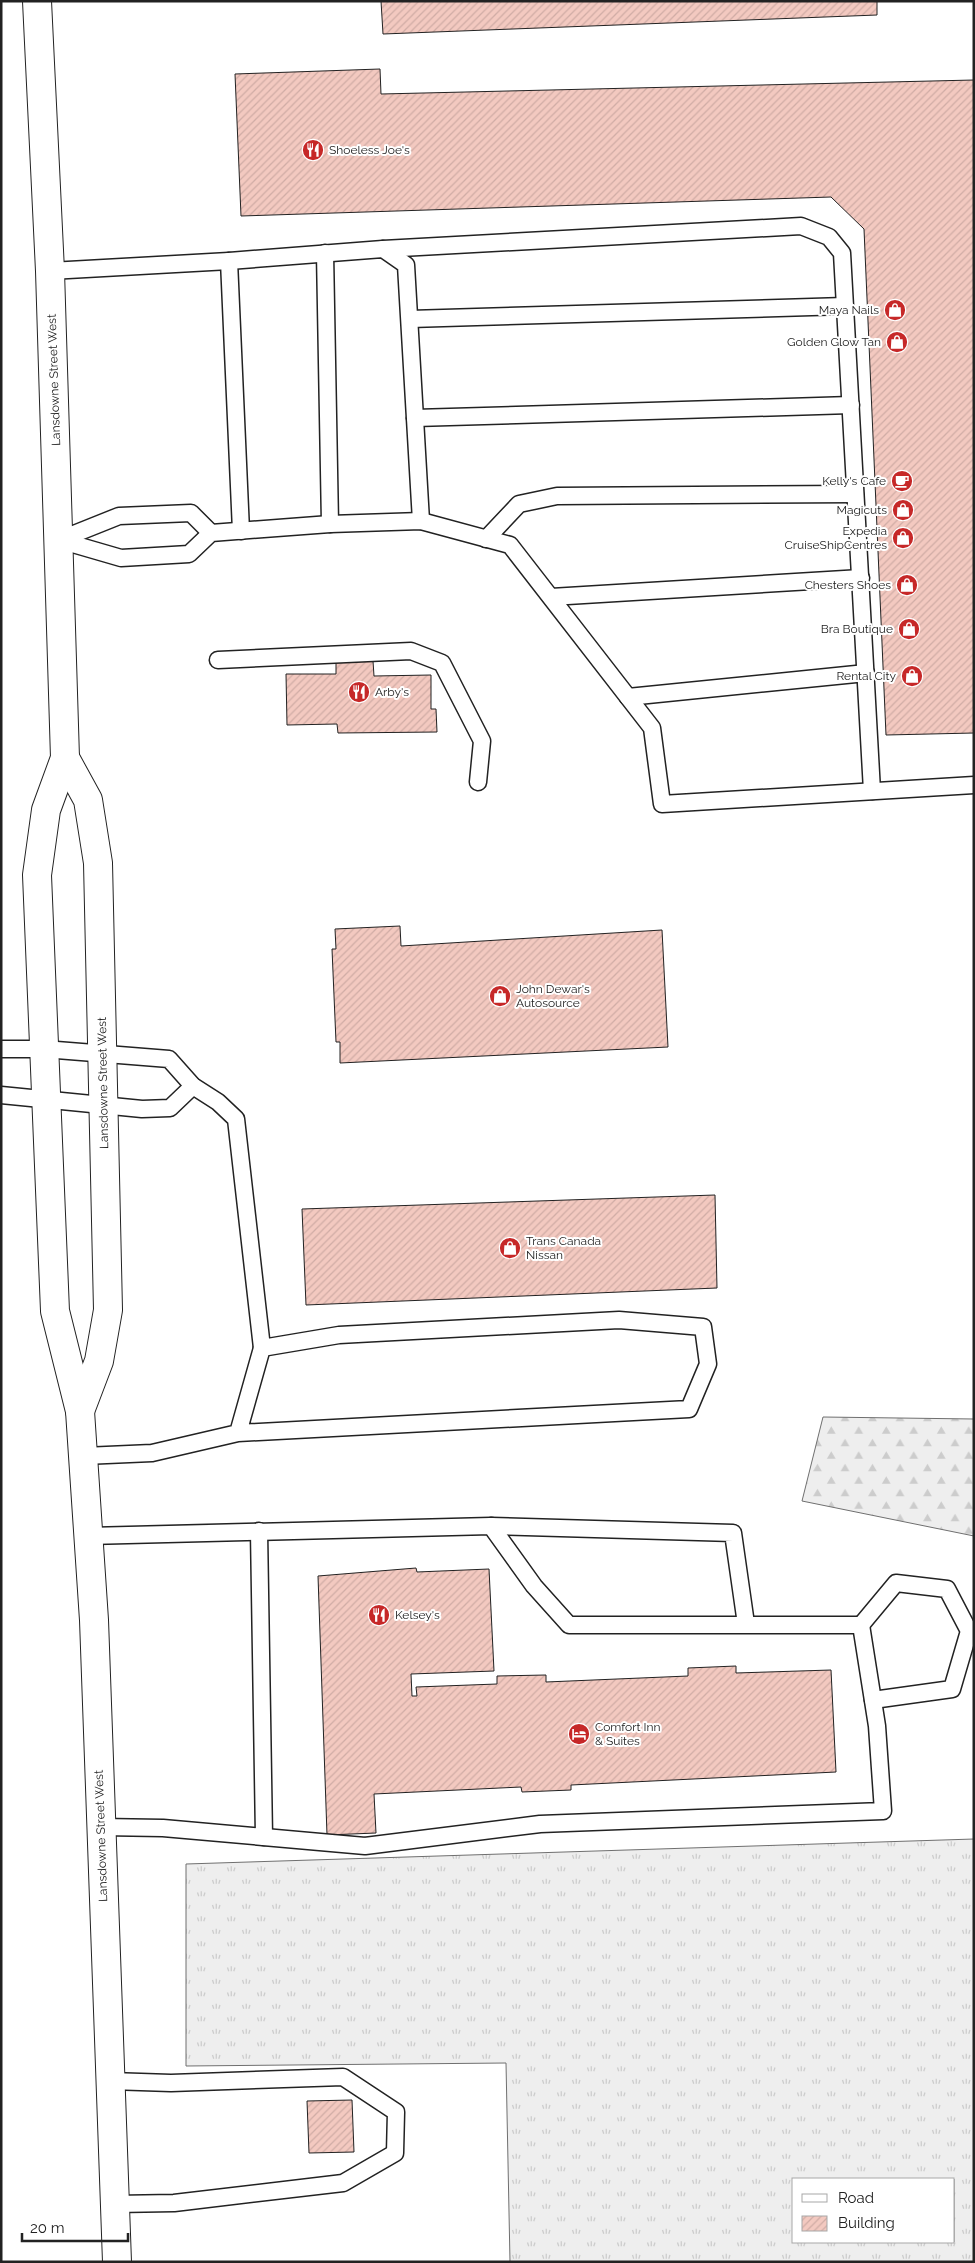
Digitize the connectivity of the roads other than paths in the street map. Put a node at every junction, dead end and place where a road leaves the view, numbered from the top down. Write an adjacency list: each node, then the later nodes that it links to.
1 (37, 1): 5 (main road, Lansdowne Street West)
2 (383, 248): 3 (lane); 6 (lane); 7 (lane)
3 (325, 253): 4 (lane); 12 (lane)
4 (229, 261): 5 (lane); 13 (lane)
5 (50, 271): 16 (main road, Lansdowne Street West)
6 (845, 306): 7 (lane); 8 (lane)
7 (410, 319): 9 (lane)
8 (850, 405): 9 (lane); 10 (lane)
9 (415, 418): 11 (lane)
10 (856, 494): 15 (lane); 17 (lane)
11 (421, 521): 12 (lane); 15 (lane)
12 (330, 524): 13 (lane)
13 (241, 531): 14 (lane)
14 (211, 533): 16 (lane); 16 (lane)
15 (486, 539): 18 (lane)
16 (59, 540): 22 (main road, Lansdowne Street West)
17 (861, 578): 18 (lane); 20 (lane)
18 (550, 597): 21 (lane)
19 (218, 660): 23 (lane)
20 (866, 673): 21 (lane); 25 (lane)
21 (628, 697): 25 (lane)
22 (65, 758): 27 (main road, Lansdowne Street West); 28 (main road, Lansdowne Street West)
23 (478, 782)
24 (974, 785): 25 (lane)
25 (872, 791)
26 (1, 1049): 27 (lane)
27 (44, 1049): 28 (lane); 31 (main road, Lansdowne Street West)
28 (102, 1053): 29 (lane); 32 (main road, Lansdowne Street West)
29 (193, 1086): 32 (lane); 33 (lane)
30 (1, 1095): 31 (lane)
31 (46, 1099): 32 (lane); 34 (main road, Lansdowne Street West)
32 (103, 1106): 34 (main road, Lansdowne Street West)
33 (262, 1348): 35 (lane); 35 (lane)
34 (80, 1411): 36 (main road, Lansdowne Street West)
35 (238, 1433): 36 (lane)
36 (84, 1456): 39 (main road, Lansdowne Street West)
37 (490, 1526): 38 (lane); 40 (lane); 40 (lane)
38 (259, 1531): 39 (lane); 44 (lane)
39 (88, 1536): 43 (main road, Lansdowne Street West)
40 (746, 1624): 41 (lane)
41 (861, 1625): 42 (lane); 42 (lane)
42 (873, 1700): 44 (lane)
43 (101, 1827): 44 (lane); 45 (main road, Lansdowne Street West)
44 (264, 1837)
45 (110, 2081): 46 (main road, Lansdowne Street West); 46 (lane)
46 (115, 2204): 47 (main road, Lansdowne Street West)
47 (117, 2262)

